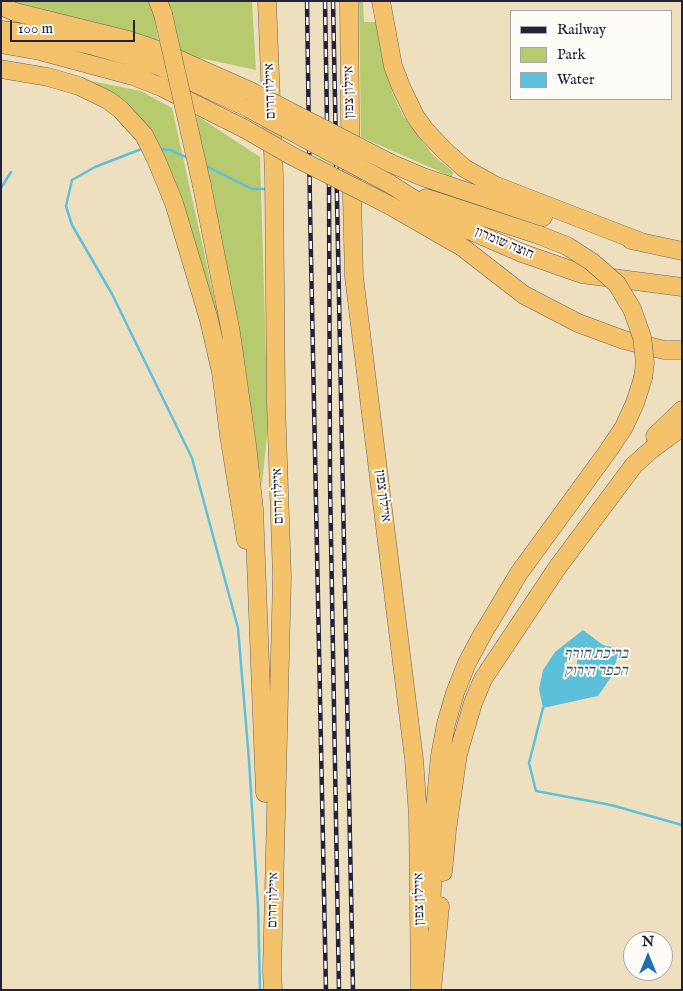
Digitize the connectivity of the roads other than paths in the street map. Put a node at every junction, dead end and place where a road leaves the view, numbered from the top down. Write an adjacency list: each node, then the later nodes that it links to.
1 (268, 1): 23 (highway, איילון דרום)
2 (349, 1): 25 (highway, איילון צפון)
3 (381, 1): 15 (highway)
4 (1, 6): 13 (highway)
5 (160, 8): 22 (highway, bridge)
6 (1, 30): 13 (highway)
7 (1, 44): 9 (highway)
8 (1, 56): 9 (highway)
9 (104, 68): 18 (highway, bridge)
10 (1, 69): 12 (highway)
11 (1, 74): 12 (highway)
12 (48, 77): 22 (highway)
13 (250, 100): 14 (highway, חוצה שומרון, bridge); 15 (highway, bridge)
14 (392, 186): 17 (highway, חוצה שומרון); 26 (highway, bridge)
15 (641, 242): 16 (highway)
16 (682, 251)
17 (682, 288)
18 (682, 350)
19 (682, 410): 21 (highway)
20 (682, 427): 21 (highway)
21 (599, 511): 26 (highway)
22 (259, 615): 23 (highway)
23 (272, 971): 24 (highway, איילון דרום)
24 (273, 990)
25 (420, 990)
26 (431, 990)

